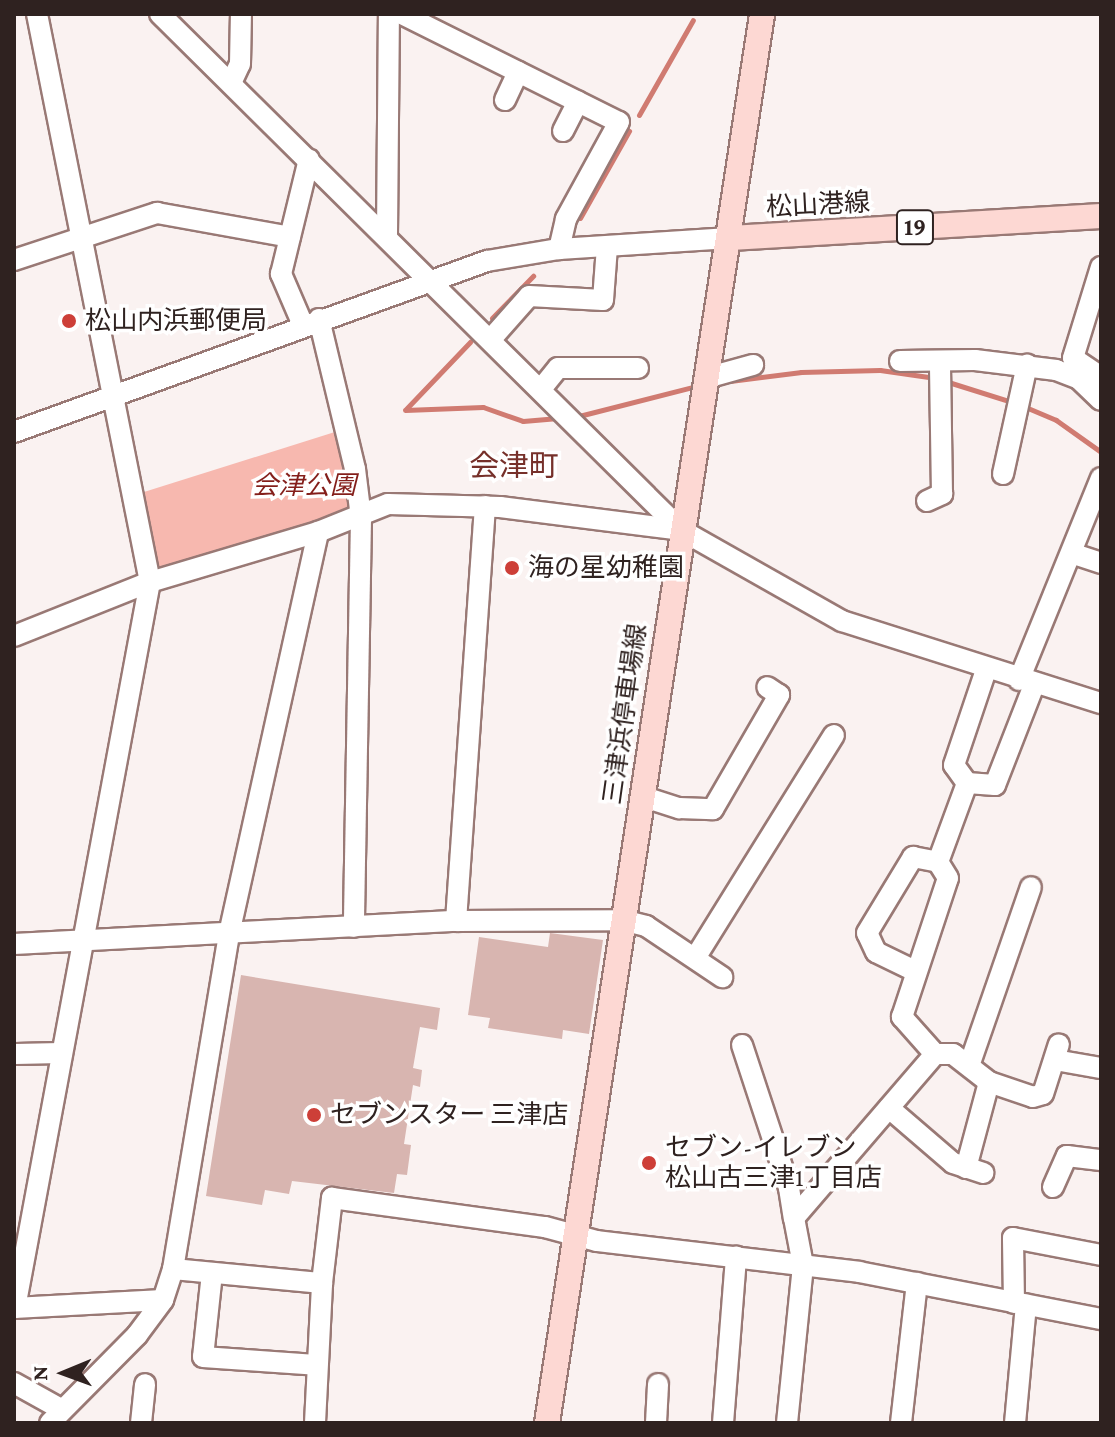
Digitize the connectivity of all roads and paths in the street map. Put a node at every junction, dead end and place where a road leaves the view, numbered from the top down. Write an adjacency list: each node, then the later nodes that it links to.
1 (37, 14): 14 (street)
2 (160, 14): 8 (street)
3 (241, 14): 8 (street)
4 (389, 14): 15 (street)
5 (402, 14): 7 (street)
6 (762, 14): 17 (main road, 三津浜停車場線)
7 (518, 72): 9 (street); 10 (street)
8 (231, 83): 12 (street)
9 (505, 100)
10 (578, 102): 11 (street); 19 (street)
11 (563, 131)
12 (309, 159): 15 (street); 16 (street)
13 (1101, 216): 17 (main road, 松山港線 / 19)
14 (83, 234): 16 (street); 20 (street); 33 (street)
15 (387, 235): 22 (street)
16 (290, 237): 23 (street)
17 (730, 238): 18 (street); 31 (main road, 三津浜停車場線)
18 (607, 247): 19 (street); 24 (street)
19 (559, 249): 22 (street)
20 (14, 260)
21 (1101, 267): 30 (street)
22 (424, 280): 23 (street); 24 (street)
23 (311, 322): 33 (street); 40 (street)
24 (491, 339): 32 (street)
25 (900, 361): 26 (street)
26 (940, 361): 28 (street); 38 (street)
27 (753, 365): 31 (street)
28 (1027, 365): 34 (street); 36 (street)
29 (638, 368): 32 (street)
30 (1101, 377)
31 (705, 384): 41 (main road, 三津浜停車場線)
32 (541, 389): 41 (street)
33 (115, 392): 35 (street); 45 (street)
34 (1101, 400)
35 (14, 432)
36 (1003, 474)
37 (1101, 478): 43 (street)
38 (927, 501)
39 (485, 506): 40 (street); 41 (street); 57 (street)
40 (361, 518): 42 (street); 58 (street)
41 (681, 530): 47 (street); 53 (main road, 三津浜停車場線)
42 (318, 532): 45 (street); 59 (street)
43 (1074, 554): 44 (street); 48 (street)
44 (1101, 563)
45 (150, 582): 46 (street); 60 (street)
46 (14, 636)
47 (986, 670): 48 (street); 52 (street)
48 (1027, 682): 50 (street); 52 (street)
49 (767, 687): 53 (street)
50 (1101, 703)
51 (834, 735): 62 (street)
52 (967, 783): 54 (street)
53 (641, 796): 56 (main road, 三津浜停車場線)
54 (938, 862): 63 (street); 63 (street)
55 (1031, 887): 69 (street)
56 (622, 920): 57 (street); 62 (street); 77 (main road, 三津浜停車場線)
57 (456, 921): 58 (street)
58 (354, 927): 59 (street)
59 (229, 934): 60 (street); 81 (street)
60 (84, 939): 61 (street); 66 (street)
61 (14, 944)
62 (697, 955): 64 (street)
63 (915, 971): 68 (street)
64 (722, 977)
65 (742, 1045): 76 (street)
66 (62, 1053): 67 (street); 75 (street)
67 (14, 1054)
68 (935, 1054): 69 (street); 72 (street)
69 (970, 1063): 71 (street)
70 (1101, 1068): 71 (street)
71 (989, 1082): 72 (street)
72 (889, 1108): 76 (street)
73 (1101, 1160): 74 (street)
74 (1053, 1187)
75 (23, 1216): 87 (street)
76 (794, 1218): 80 (street)
77 (577, 1235): 79 (street); 83 (street); 96 (main road, 三津浜停車場線)
78 (1101, 1255): 86 (street)
79 (736, 1257): 80 (street); 98 (street)
80 (803, 1265): 84 (street); 99 (street)
81 (173, 1269): 82 (street); 85 (street)
82 (212, 1273): 83 (street); 89 (street)
83 (322, 1283): 89 (street)
84 (917, 1283): 86 (street); 100 (street)
85 (163, 1300): 87 (street); 93 (street)
86 (1020, 1304): 88 (street); 101 (street)
87 (14, 1308)
88 (1101, 1319)
89 (316, 1365): 95 (street)
90 (14, 1383): 93 (street)
91 (145, 1384): 94 (street)
92 (658, 1384): 97 (street)
93 (56, 1416)
94 (141, 1423)
95 (315, 1423)
96 (547, 1423)
97 (656, 1423)
98 (723, 1423)
99 (787, 1423)
100 (901, 1423)
101 (1015, 1423)

